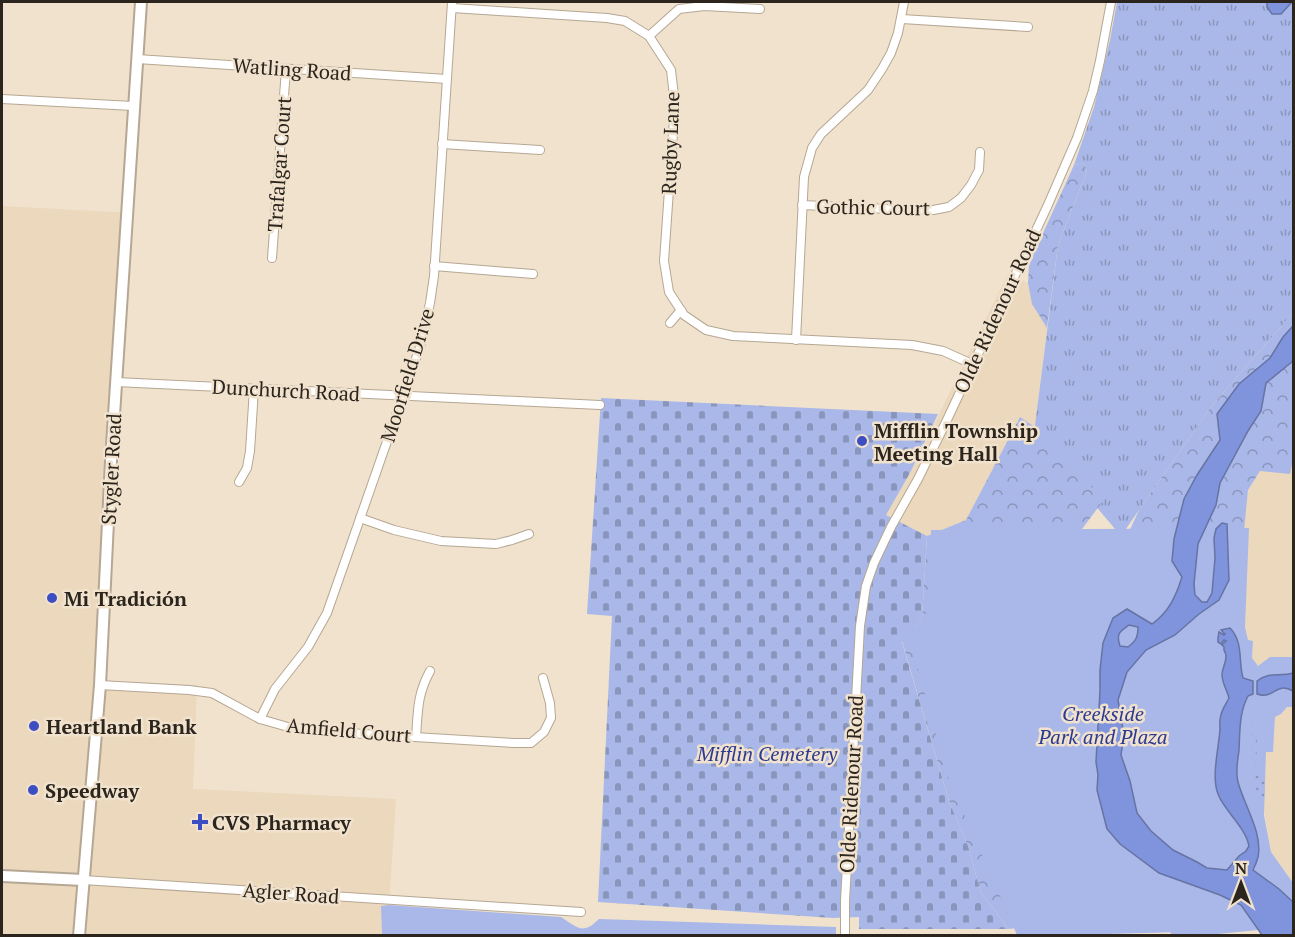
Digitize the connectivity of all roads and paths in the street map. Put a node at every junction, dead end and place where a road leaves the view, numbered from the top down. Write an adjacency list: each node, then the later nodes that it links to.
1 (141, 2): 9 (main road, Stygler Road)
2 (904, 2): 6 (street)
3 (1111, 2): 24 (street, Olde Ridenour Road)
4 (452, 5): 8 (street, Rugby Lane); 11 (street, Moorfield Drive)
5 (760, 9): 8 (street)
6 (902, 19): 7 (street); 17 (street)
7 (1028, 27)
8 (649, 36): 21 (street, Rugby Lane)
9 (137, 59): 10 (street, Watling Road); 13 (main road, Stygler Road)
10 (286, 69): 11 (street, Watling Road); 18 (street, Trafalgar Court)
11 (447, 79): 14 (street, Moorfield Drive)
12 (2, 99): 13 (street)
13 (133, 106): 25 (main road, Stygler Road)
14 (442, 144): 15 (street); 19 (street, Moorfield Drive)
15 (540, 150)
16 (980, 152): 17 (street, Gothic Court)
17 (802, 205): 23 (street)
18 (272, 258)
19 (434, 266): 20 (street); 27 (street, Moorfield Drive)
20 (533, 274)
21 (681, 310): 22 (street); 23 (street, Rugby Lane)
22 (670, 323)
23 (796, 340): 24 (street, Rugby Lane)
24 (972, 364): 41 (street, Olde Ridenour Road)
25 (116, 382): 26 (street, Dunchurch Road); 34 (main road, Stygler Road)
26 (254, 389): 27 (street, Dunchurch Road); 29 (street)
27 (404, 396): 28 (street, Dunchurch Road); 30 (street, Moorfield Drive)
28 (600, 405)
29 (239, 482)
30 (360, 518): 31 (street); 35 (street, Moorfield Drive)
31 (529, 534)
32 (430, 671): 36 (street)
33 (543, 678): 36 (street, Amfield Court)
34 (100, 685): 35 (street, Amfield Court); 38 (main road, Stygler Road)
35 (260, 719): 36 (street, Amfield Court)
36 (416, 737)
37 (2, 876): 38 (main road, Agler Road)
38 (83, 880): 39 (street, Agler Road); 40 (main road, Stygler Road)
39 (581, 912)
40 (79, 936)
41 (845, 936)

